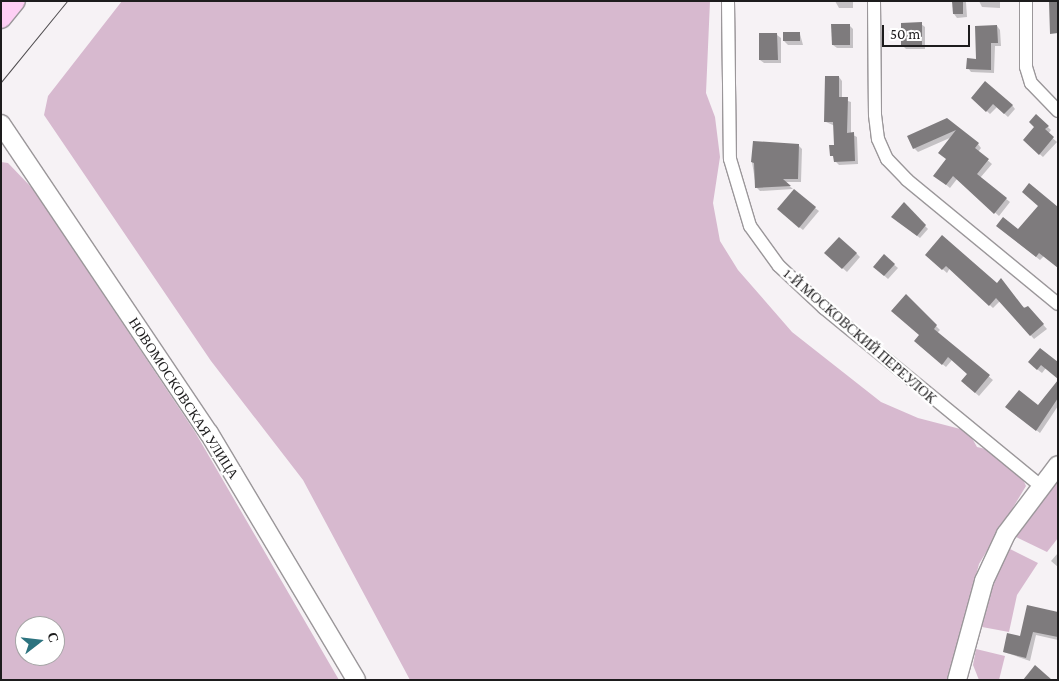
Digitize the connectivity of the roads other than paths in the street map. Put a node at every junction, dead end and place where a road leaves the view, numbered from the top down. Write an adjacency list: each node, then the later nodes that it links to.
1 (15, 1): 5 (main road)
2 (728, 1): 10 (street, 1-Й МОСКОВСКИЙ ПЕРЕУЛОК)
3 (874, 1): 8 (street)
4 (1026, 1): 6 (street)
5 (1, 18)
6 (1058, 111)
7 (1, 124): 11 (street, НОВОМОСКОВСКАЯ УЛИЦА)
8 (1058, 304)
9 (1058, 465): 10 (street)
10 (1041, 486): 12 (street)
11 (356, 680)
12 (957, 680)

